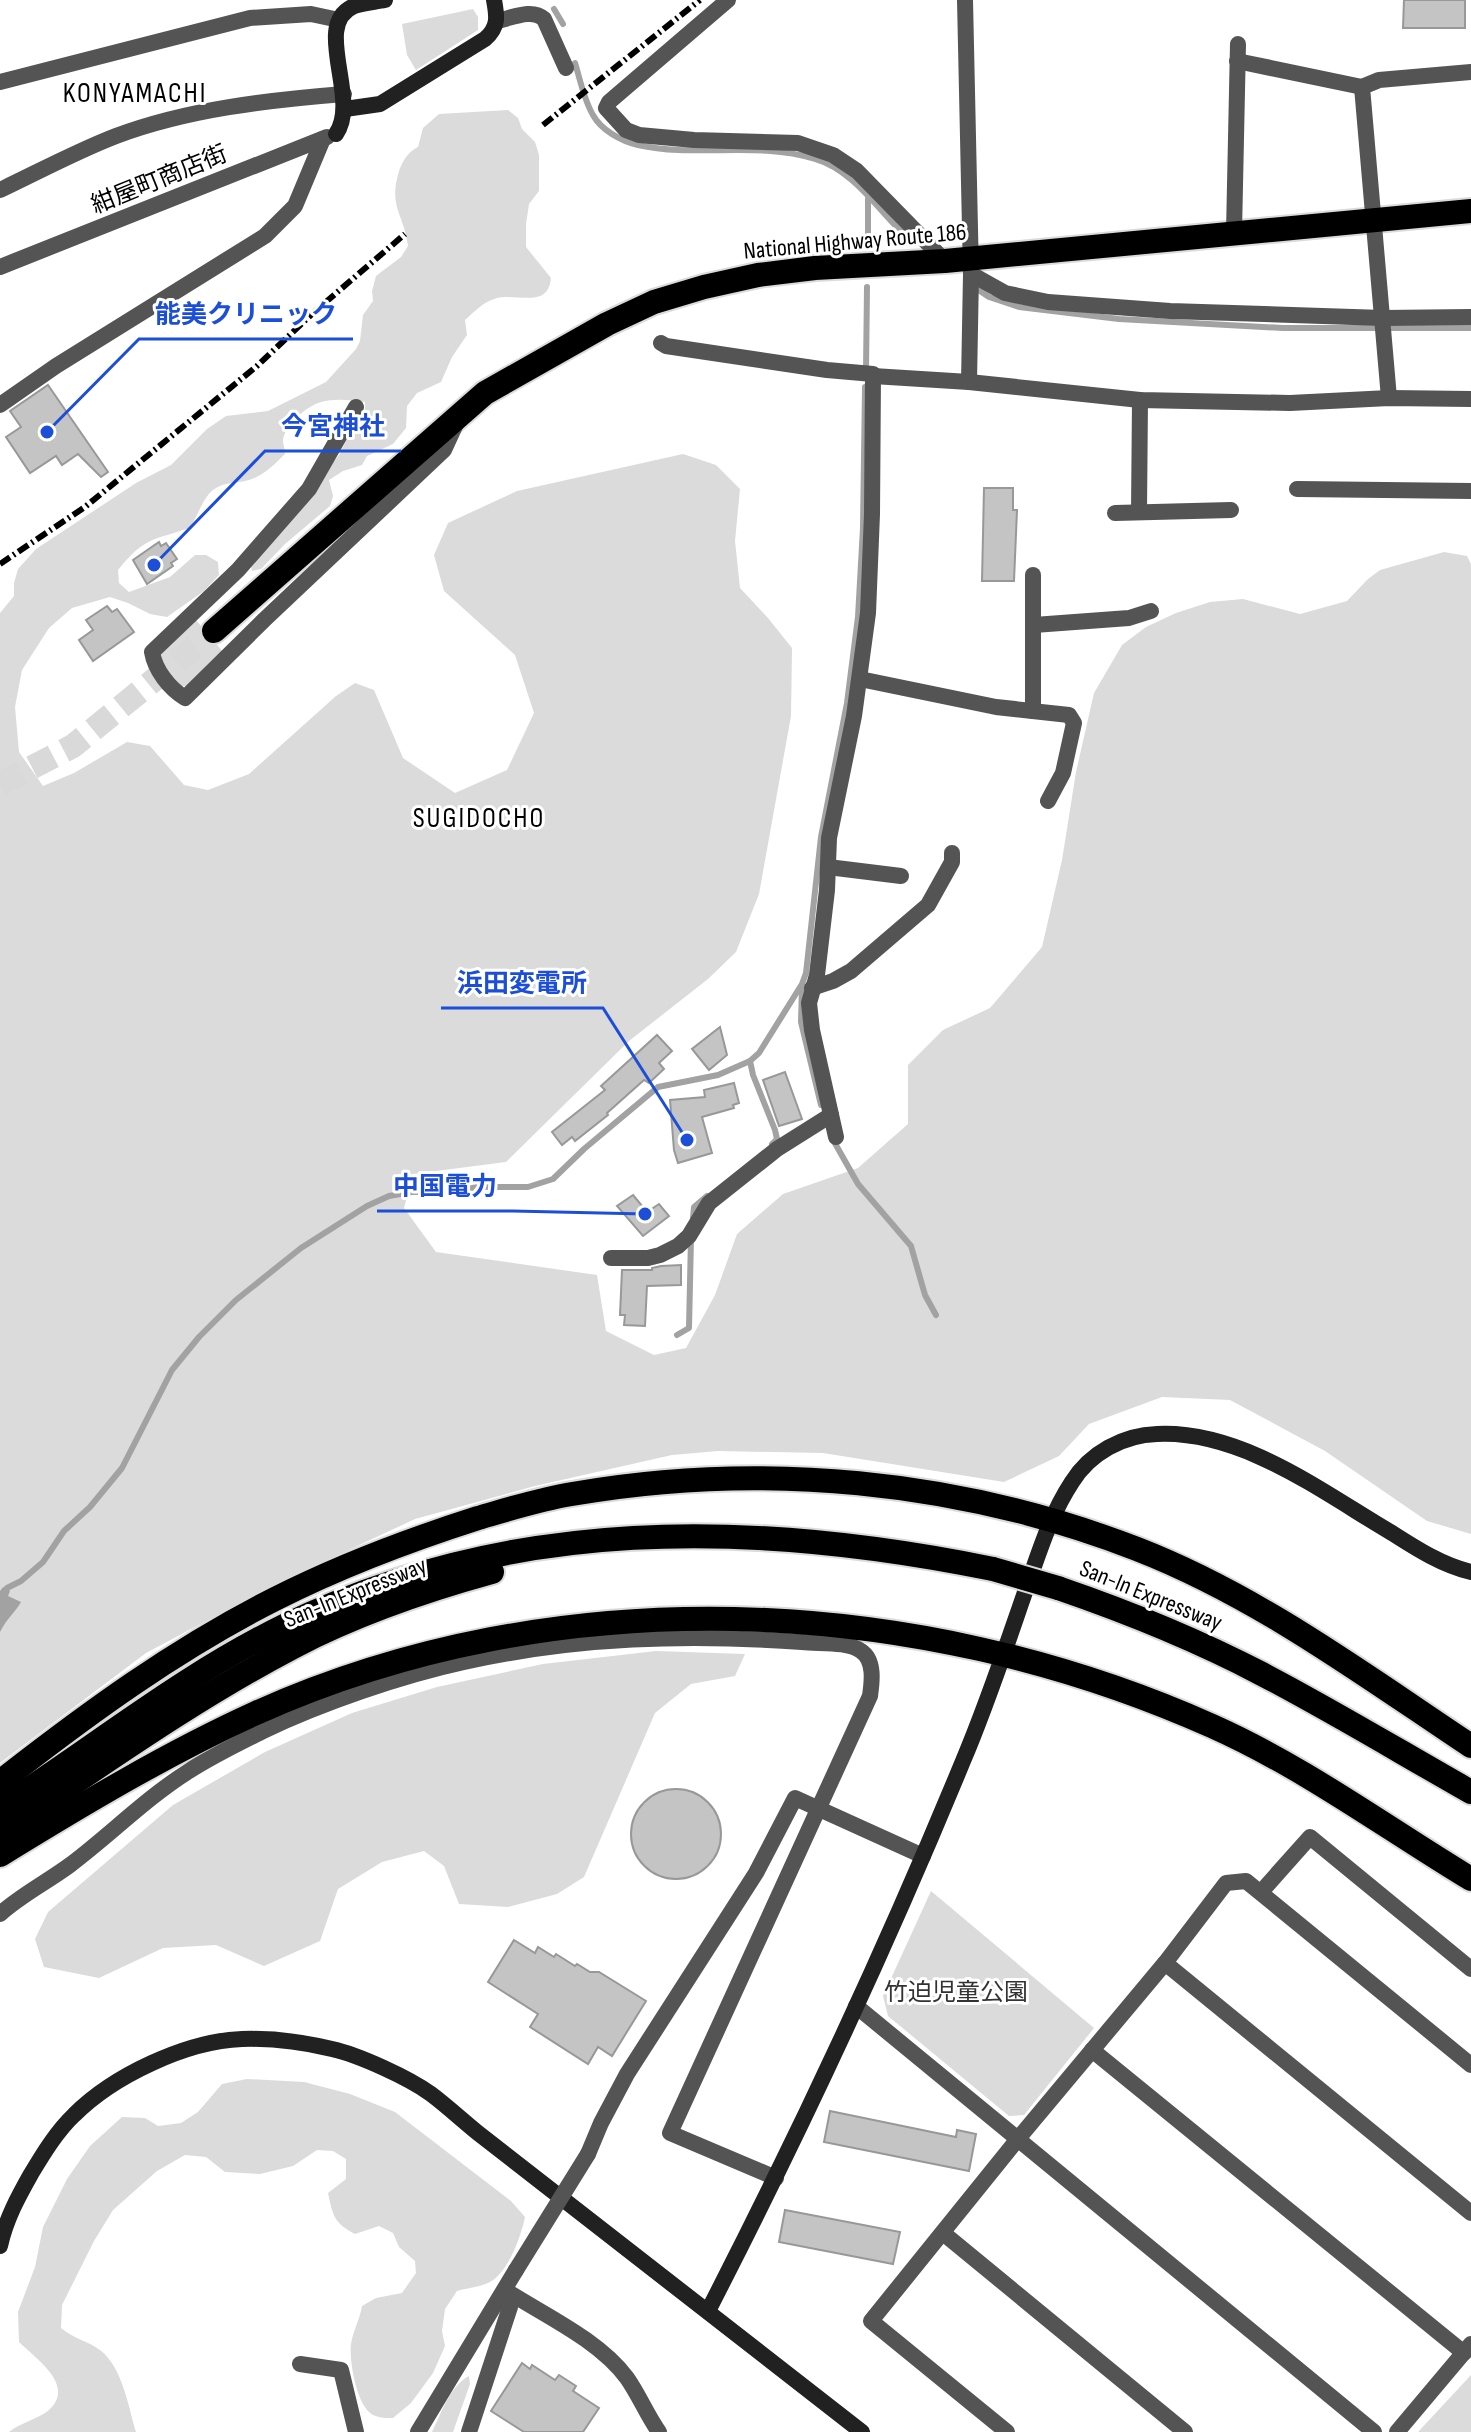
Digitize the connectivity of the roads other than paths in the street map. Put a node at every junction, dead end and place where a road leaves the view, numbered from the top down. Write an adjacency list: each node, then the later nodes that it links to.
1 (385, 0): 5 (street)
2 (494, 0): 6 (street)
3 (728, 0): 17 (street)
4 (965, 0): 19 (street)
5 (339, 20): 9 (street); 11 (street)
6 (497, 21): 7 (street); 11 (street)
7 (566, 68)
8 (1471, 72): 10 (street)
9 (0, 82)
10 (1362, 87): 15 (street); 16 (street)
11 (345, 102): 12 (street); 13 (street)
12 (330, 136): 18 (street, 紺屋町商店街); 28 (street)
13 (0, 190)
14 (1471, 211): 15 (highway, National Highway Route 186)
15 (1373, 220): 16 (highway, National Highway Route 186); 21 (street)
16 (1234, 232): 19 (highway, National Highway Route 186)
17 (945, 261): 19 (highway, National Highway Route 186); 30 (highway, National Highway Route 186)
18 (0, 267)
19 (971, 267): 21 (street); 24 (street)
20 (1471, 317): 21 (street)
21 (1383, 318): 25 (street)
22 (661, 343): 23 (street)
23 (868, 374): 24 (street); 40 (street)
24 (969, 382): 27 (street)
25 (1389, 398): 26 (street); 27 (street)
26 (1471, 399)
27 (1140, 400): 34 (street)
28 (0, 405)
29 (356, 407): 30 (street)
30 (459, 416): 39 (highway, National Highway Route 186)
31 (1297, 489): 32 (street)
32 (1471, 491)
33 (1231, 510): 34 (street)
34 (1139, 512): 35 (street)
35 (1115, 513)
36 (1033, 575): 38 (street)
37 (1151, 611): 38 (street)
38 (1034, 625): 41 (street)
39 (214, 631)
40 (860, 679): 41 (street); 44 (street)
41 (1033, 711): 42 (street)
42 (1048, 801)
43 (952, 853): 46 (street)
44 (828, 867): 45 (street); 46 (street)
45 (901, 876)
46 (812, 988): 47 (street)
47 (831, 1115): 48 (street); 49 (street)
48 (836, 1137)
49 (611, 1258)
50 (1051, 1518): 52 (street); 53 (street); 54 (highway); 55 (highway)
51 (780, 1539): 56 (highway, San-In Expressway, bridge); 57 (highway, San-In Expressway); 59 (highway, San-In Expressway)
52 (1471, 1572)
53 (1003, 1654): 60 (highway); 61 (street); 62 (highway)
54 (1471, 1746)
55 (0, 1782)
56 (1471, 1792)
57 (0, 1808)
58 (820, 1808): 61 (street); 64 (street); 71 (street); 76 (street, bridge)
59 (0, 1833)
60 (0, 1855)
61 (923, 1856): 67 (street)
62 (1471, 1879)
63 (1261, 1892): 65 (street); 66 (street); 69 (street)
64 (2, 1905)
65 (1165, 1963): 68 (street); 72 (street)
66 (1471, 1969)
67 (856, 2006): 70 (street); 71 (street)
68 (1092, 2050): 70 (street); 78 (street)
69 (1471, 2065)
70 (1017, 2140): 74 (street); 87 (street)
71 (776, 2178): 77 (street)
72 (1471, 2213)
73 (2, 2228): 75 (street); 77 (street)
74 (943, 2233): 85 (street); 86 (street)
75 (0, 2246)
76 (505, 2290): 81 (street); 82 (street); 83 (street)
77 (708, 2311): 84 (street)
78 (1467, 2349): 88 (street)
79 (300, 2364): 80 (street)
80 (356, 2432)
81 (418, 2432)
82 (469, 2432)
83 (659, 2432)
84 (862, 2432)
85 (1007, 2432)
86 (1185, 2432)
87 (1374, 2432)
88 (1397, 2432)

